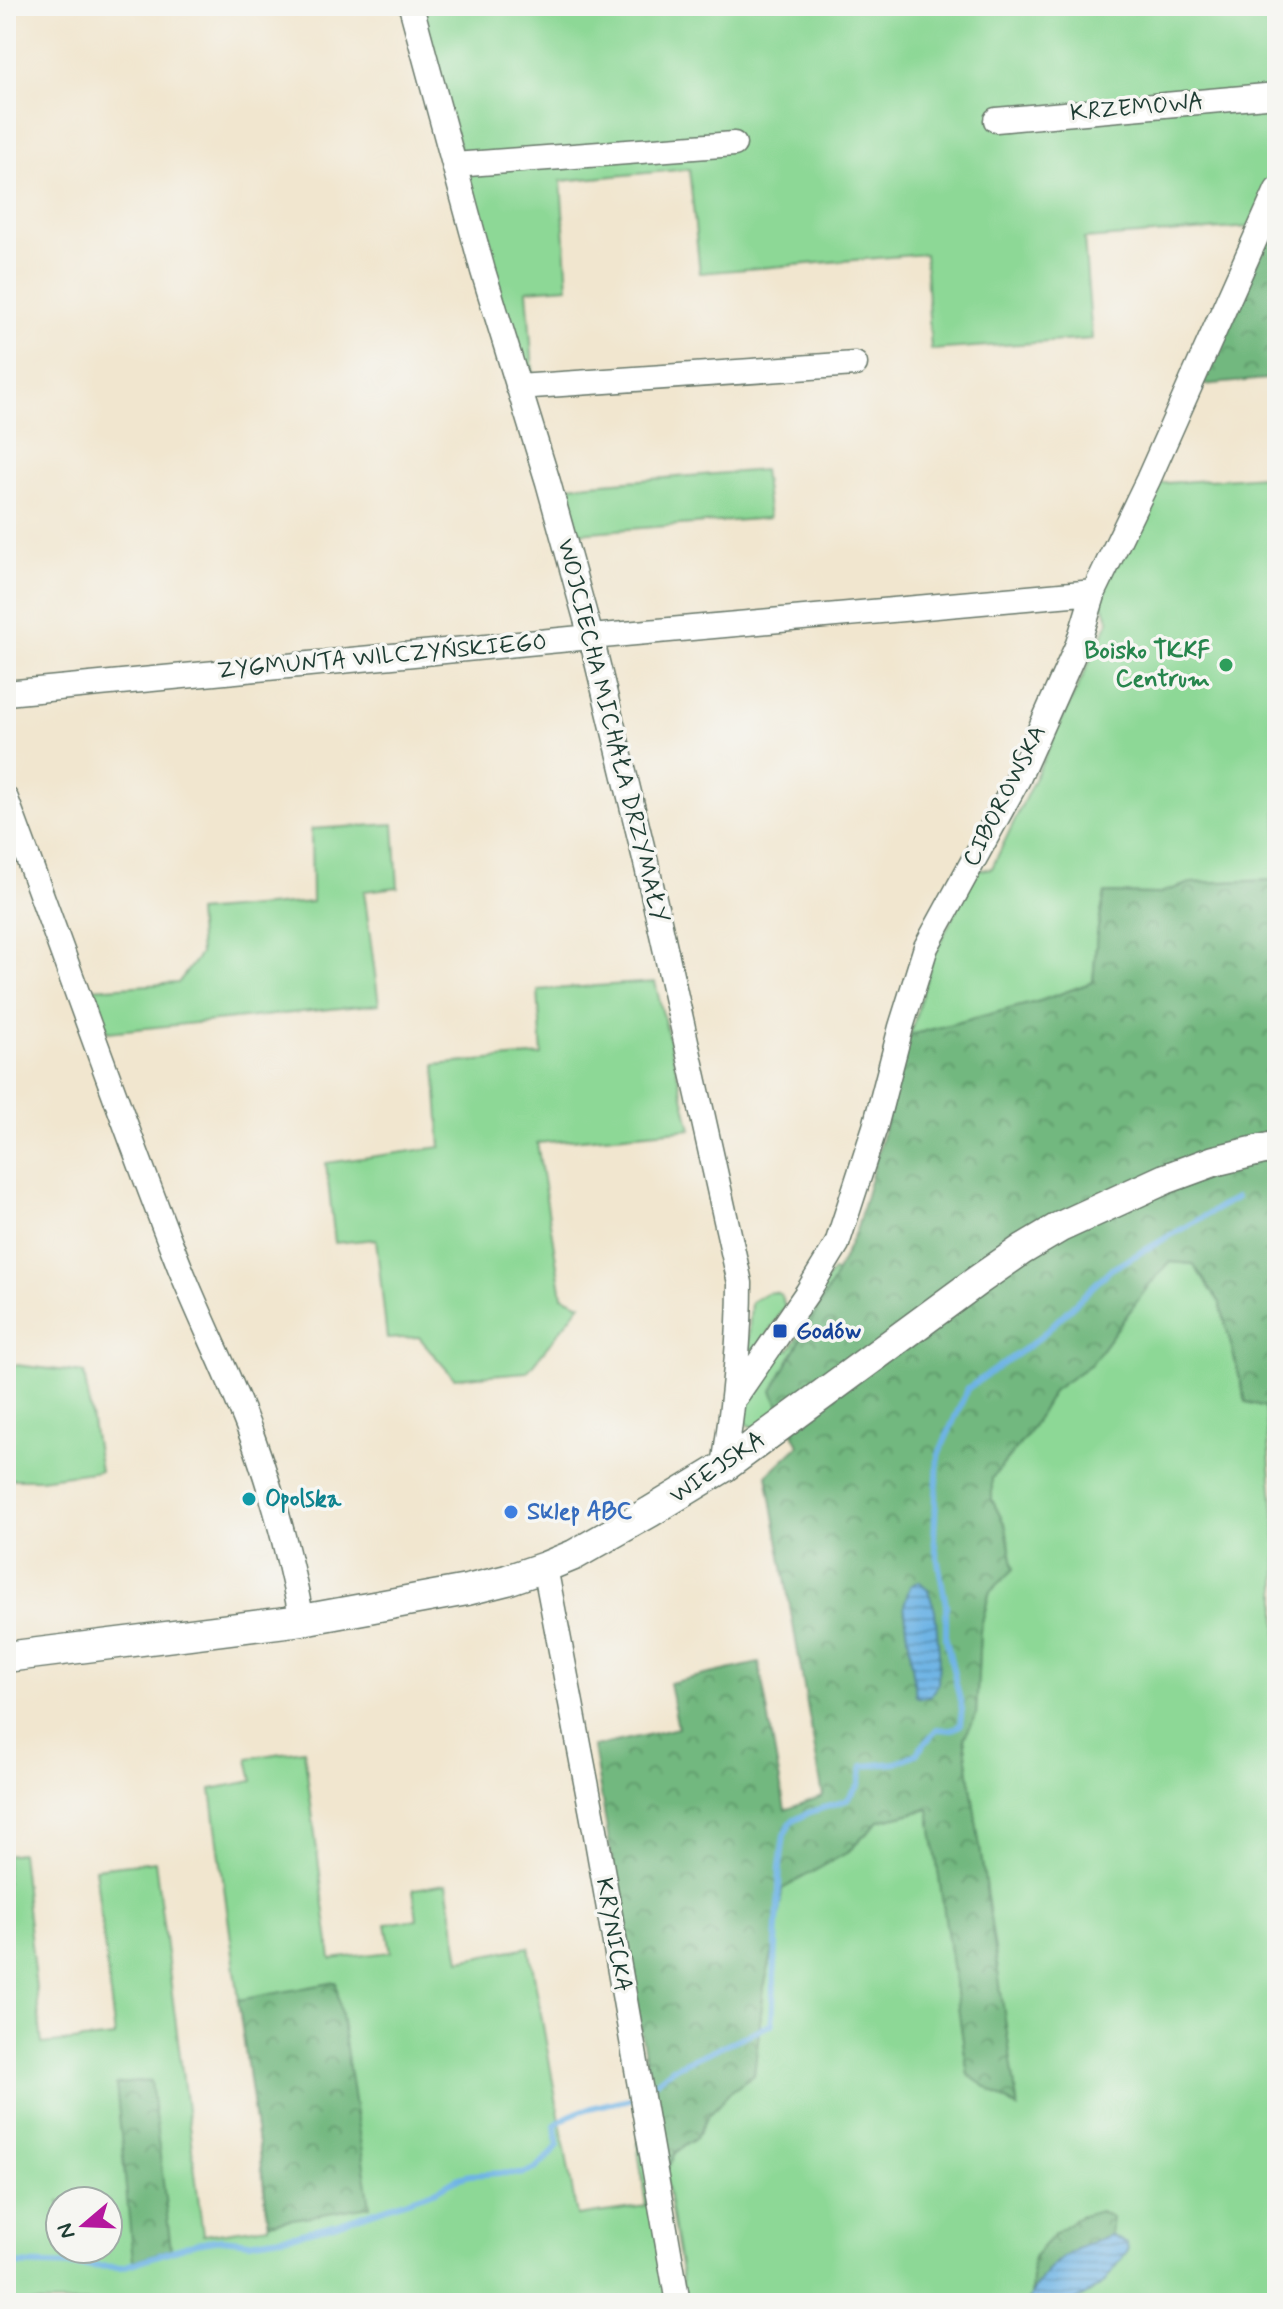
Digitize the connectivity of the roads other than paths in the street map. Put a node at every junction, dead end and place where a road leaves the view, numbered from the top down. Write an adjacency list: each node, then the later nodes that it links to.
1 (411, 6): 5 (street, WOJCIECHA MICHAŁA DRZYMAŁY)
2 (1277, 95): 3 (street, KRZEMOWA)
3 (996, 120)
4 (734, 144): 5 (street)
5 (454, 165): 8 (street, WOJCIECHA MICHAŁA DRZYMAŁY)
6 (1277, 190): 9 (street, CIBOROWSKA)
7 (855, 364): 8 (street)
8 (518, 387): 10 (street, WOJCIECHA MICHAŁA DRZYMAŁY)
9 (1094, 592): 10 (street, ZYGMUNTA WILCZYŃSKIEGO); 14 (street, CIBOROWSKA)
10 (591, 637): 11 (street, ZYGMUNTA WILCZYŃSKIEGO); 14 (street, WOJCIECHA MICHAŁA DRZYMAŁY)
11 (6, 693)
12 (6, 799): 17 (street)
13 (1277, 1146): 15 (street, WIEJSKA)
14 (734, 1398): 15 (street, WOJCIECHA MICHAŁA DRZYMAŁY)
15 (724, 1467): 16 (street, WIEJSKA)
16 (545, 1567): 17 (street, WIEJSKA); 19 (street, KRYNICKA)
17 (302, 1620): 18 (street, WIEJSKA)
18 (6, 1657)
19 (678, 2303)

